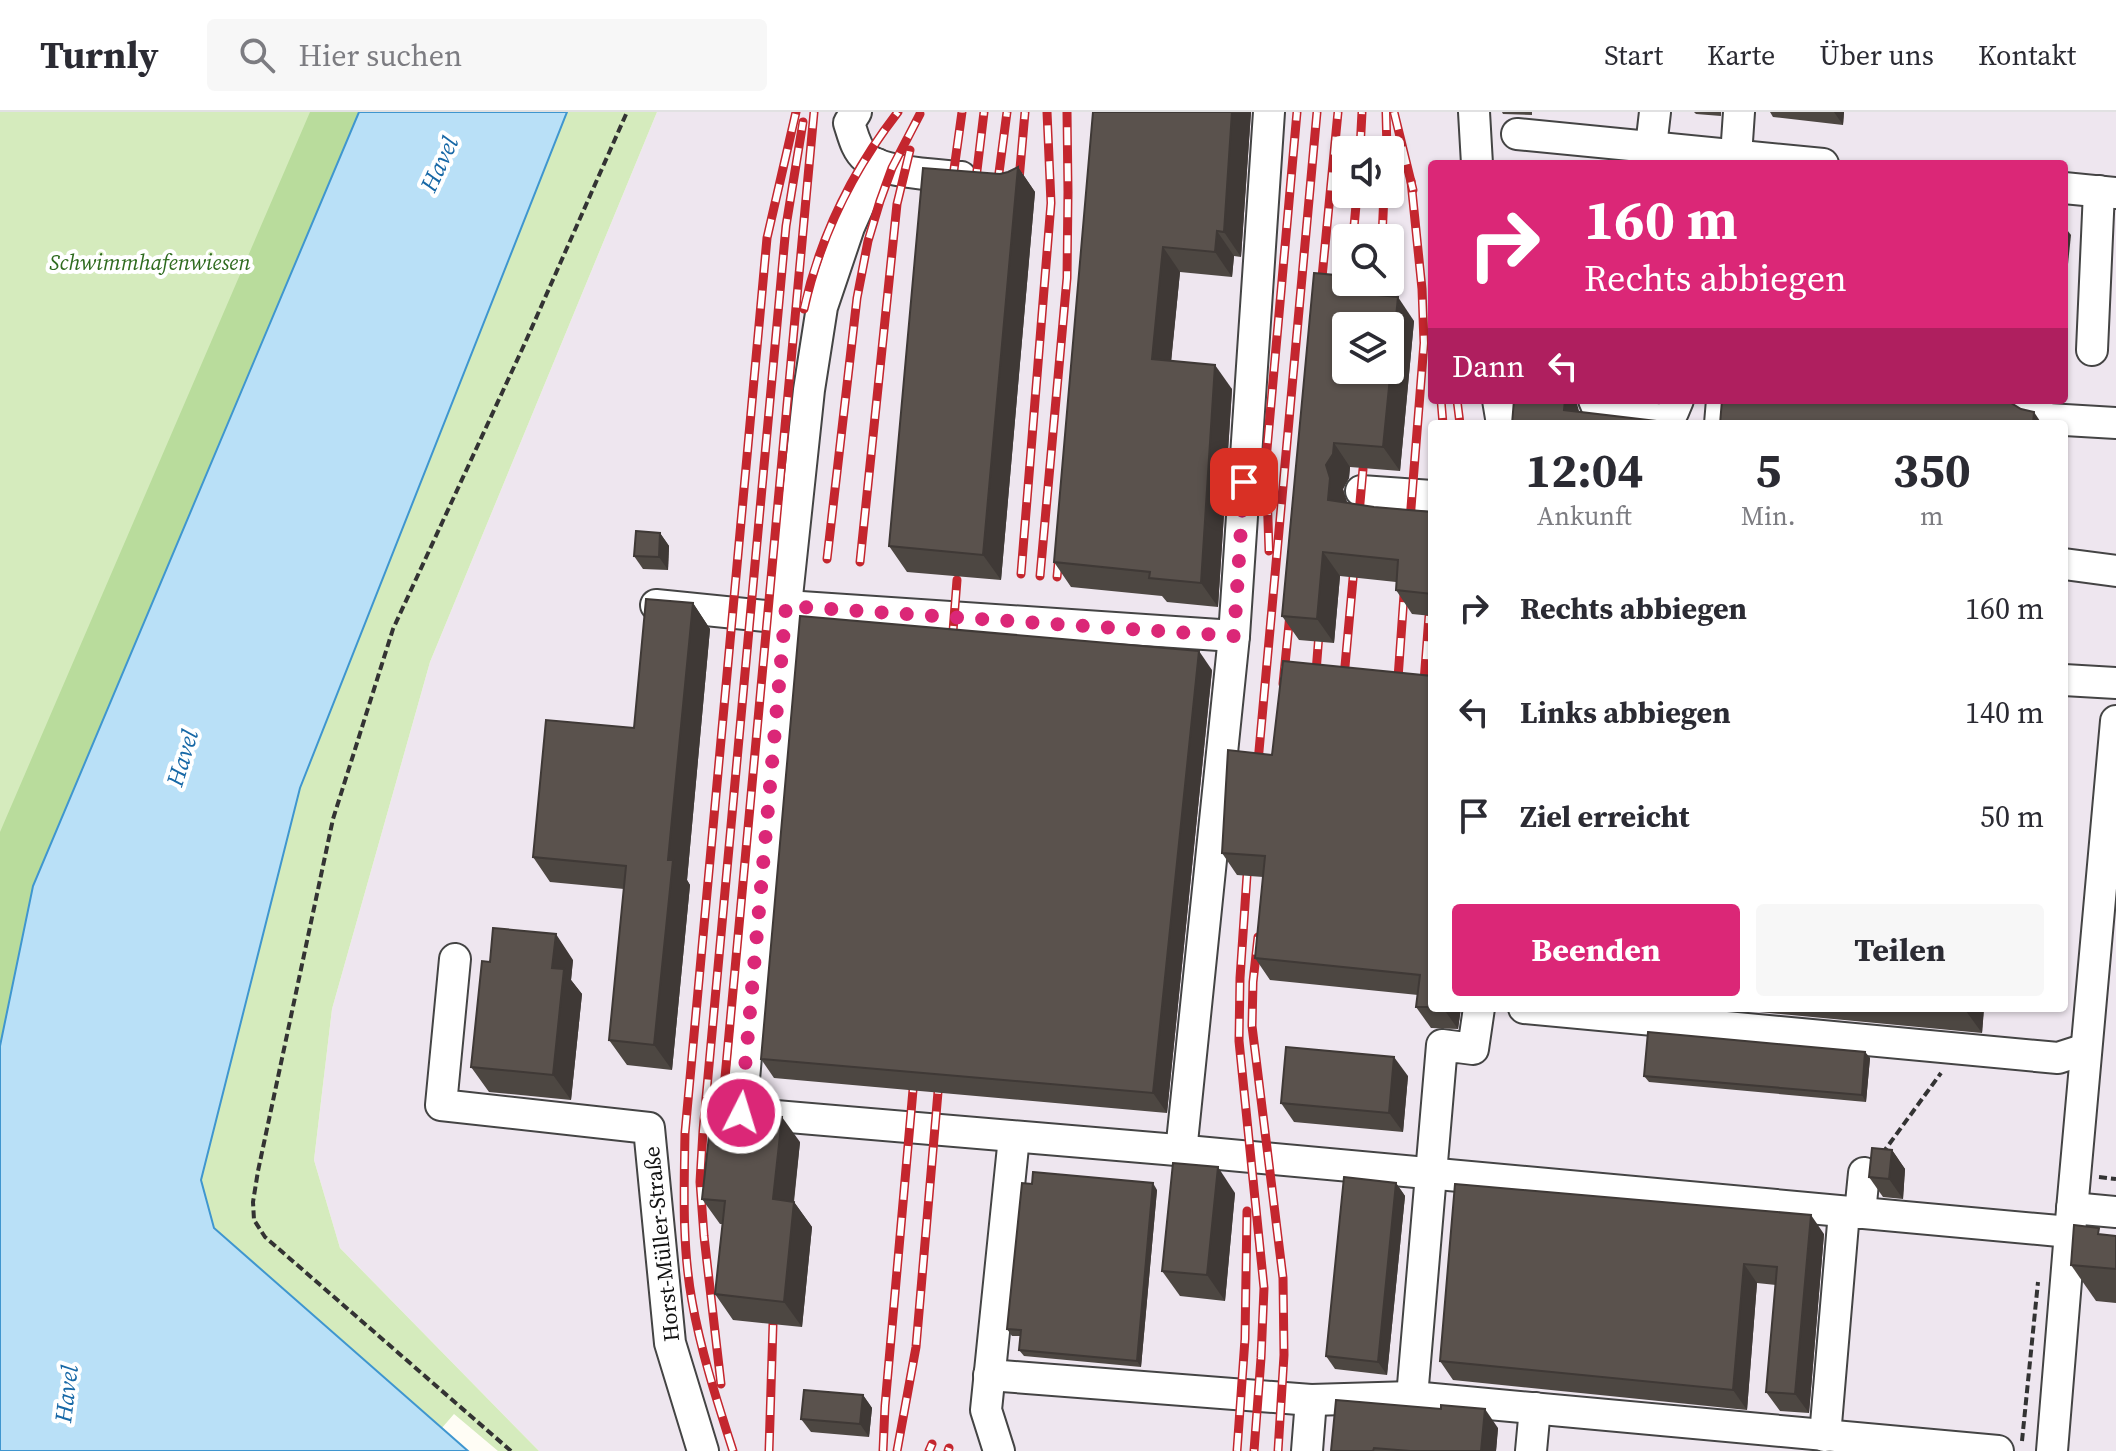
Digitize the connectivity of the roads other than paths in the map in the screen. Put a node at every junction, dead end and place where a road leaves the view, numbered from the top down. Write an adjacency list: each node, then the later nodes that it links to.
1 (856, 112): 11 (street)
2 (1269, 112): 28 (street)
3 (1474, 112): 9 (street)
4 (1655, 112): 7 (street)
5 (1739, 112): 8 (street)
6 (1517, 134): 7 (street)
7 (1651, 147): 8 (street)
8 (1736, 156): 10 (street)
9 (1477, 160)
10 (1780, 160)
11 (877, 164): 12 (street); 27 (street)
12 (986, 179)
13 (2068, 188): 14 (street)
14 (2108, 192): 15 (street)
15 (2092, 350)
16 (1597, 404): 18 (street)
17 (1976, 404): 19 (street)
18 (1666, 420)
19 (2065, 420)
20 (2068, 420): 21 (street)
21 (2116, 423)
22 (1361, 491): 23 (street)
23 (1428, 496)
24 (2068, 565): 25 (street)
25 (2116, 571)
26 (655, 605): 27 (street)
27 (786, 612): 28 (street); 37 (street)
28 (1234, 636): 38 (street)
29 (2068, 680): 30 (street)
30 (2116, 683)
31 (2116, 721): 32 (street)
32 (2112, 806): 36 (street)
33 (455, 959): 49 (street, Horst-Müller-Straße)
34 (1478, 1012): 40 (street)
35 (1567, 1012): 36 (street)
36 (2086, 1049): 43 (street)
37 (1014, 1137): 38 (street); 44 (street)
38 (1181, 1152): 40 (street)
39 (1871, 1166): 42 (street)
40 (1432, 1175): 42 (street); 45 (street)
41 (2116, 1212): 43 (street)
42 (1852, 1213): 43 (street); 48 (street)
43 (2071, 1220): 54 (street)
44 (989, 1375): 46 (street); 50 (street)
45 (1412, 1397): 46 (street); 47 (street)
46 (1311, 1400): 51 (street)
47 (1535, 1408): 48 (street); 52 (street)
48 (1825, 1436): 53 (street)
49 (703, 1451)
50 (999, 1451)
51 (1307, 1451)
52 (1531, 1451)
53 (1998, 1451)
54 (2052, 1451)

